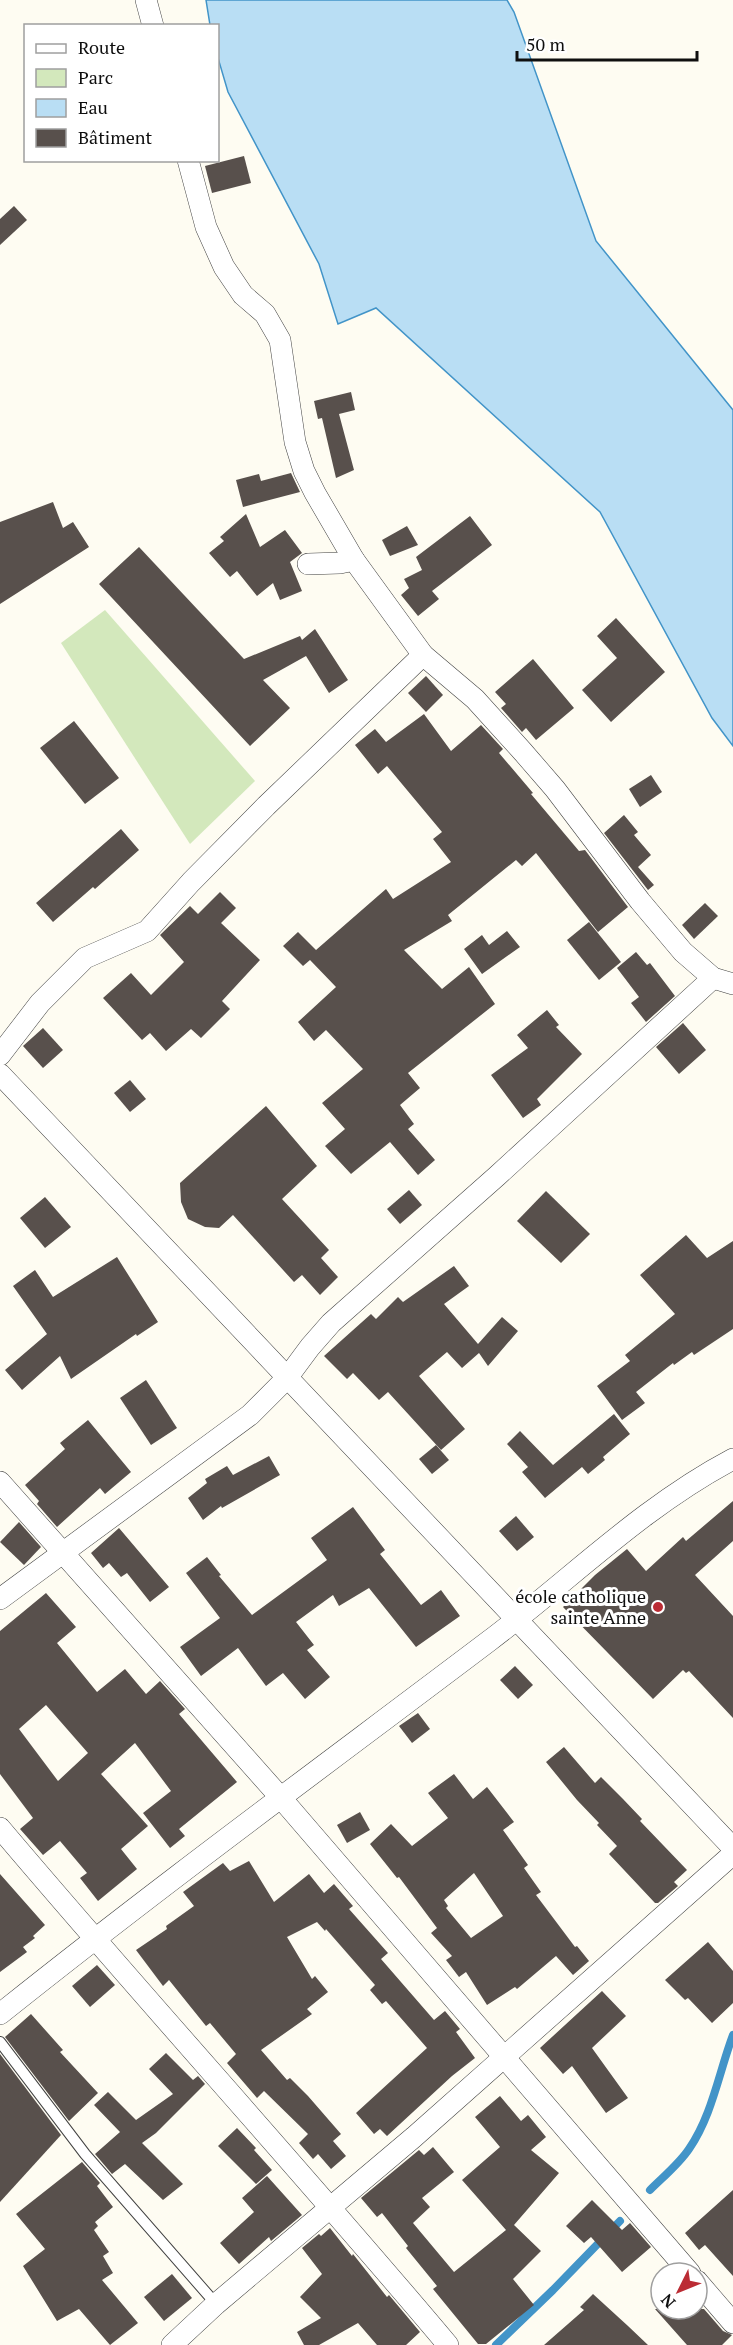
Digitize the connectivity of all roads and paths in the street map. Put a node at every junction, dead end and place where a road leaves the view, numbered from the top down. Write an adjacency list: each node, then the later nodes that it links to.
1 (146, 0): 2 (street)
2 (152, 24)
3 (189, 162): 4 (street)
4 (354, 560): 5 (street); 6 (street)
5 (308, 564)
6 (423, 655): 7 (street); 9 (street)
7 (712, 978): 8 (street); 11 (street)
8 (733, 984)
9 (0, 1055)
10 (0, 1074): 11 (street)
11 (287, 1378): 14 (street); 16 (street)
12 (733, 1460): 16 (street)
13 (0, 1482): 14 (street)
14 (63, 1552): 15 (street); 17 (street)
15 (0, 1599)
16 (517, 1620): 17 (street); 19 (street)
17 (281, 1798): 21 (street); 24 (street)
18 (0, 1828): 21 (street)
19 (733, 1848)
20 (733, 1854): 24 (street)
21 (94, 1939): 22 (street); 25 (street)
22 (0, 2014)
23 (0, 2042): 28 (lane)
24 (502, 2057): 25 (street); 26 (street)
25 (332, 2207): 28 (street); 31 (street)
26 (680, 2261)
27 (709, 2295): 29 (street)
28 (216, 2304): 30 (street)
29 (733, 2322)
30 (172, 2345)
31 (448, 2345)

